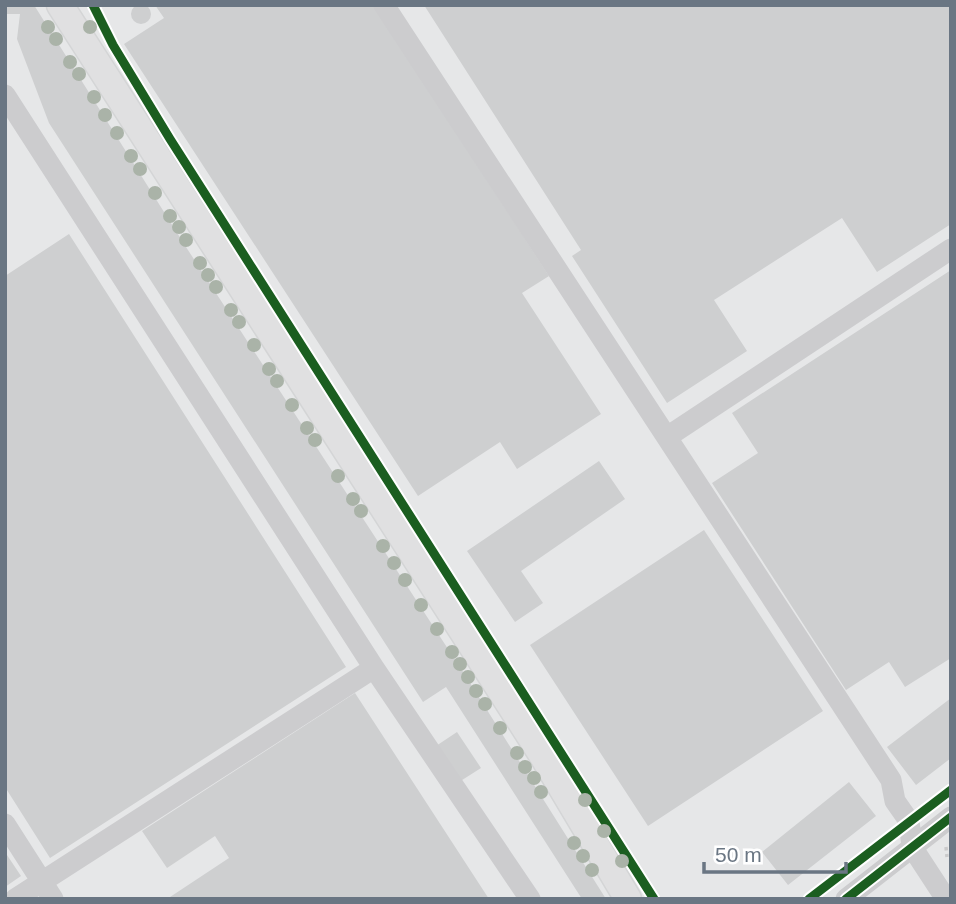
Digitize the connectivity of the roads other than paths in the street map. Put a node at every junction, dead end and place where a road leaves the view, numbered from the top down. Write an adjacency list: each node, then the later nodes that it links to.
1 (384, 5): 5 (street)
2 (60, 7): 13 (main road)
3 (5, 95): 6 (street)
4 (951, 248): 5 (street)
5 (667, 437): 9 (street)
6 (374, 668): 10 (street); 12 (street)
7 (951, 817): 9 (street)
8 (5, 824): 10 (street)
9 (912, 846): 14 (street); 15 (street)
10 (48, 890): 11 (street)
11 (15, 899)
12 (530, 899)
13 (628, 899)
14 (846, 899)
15 (946, 899)

